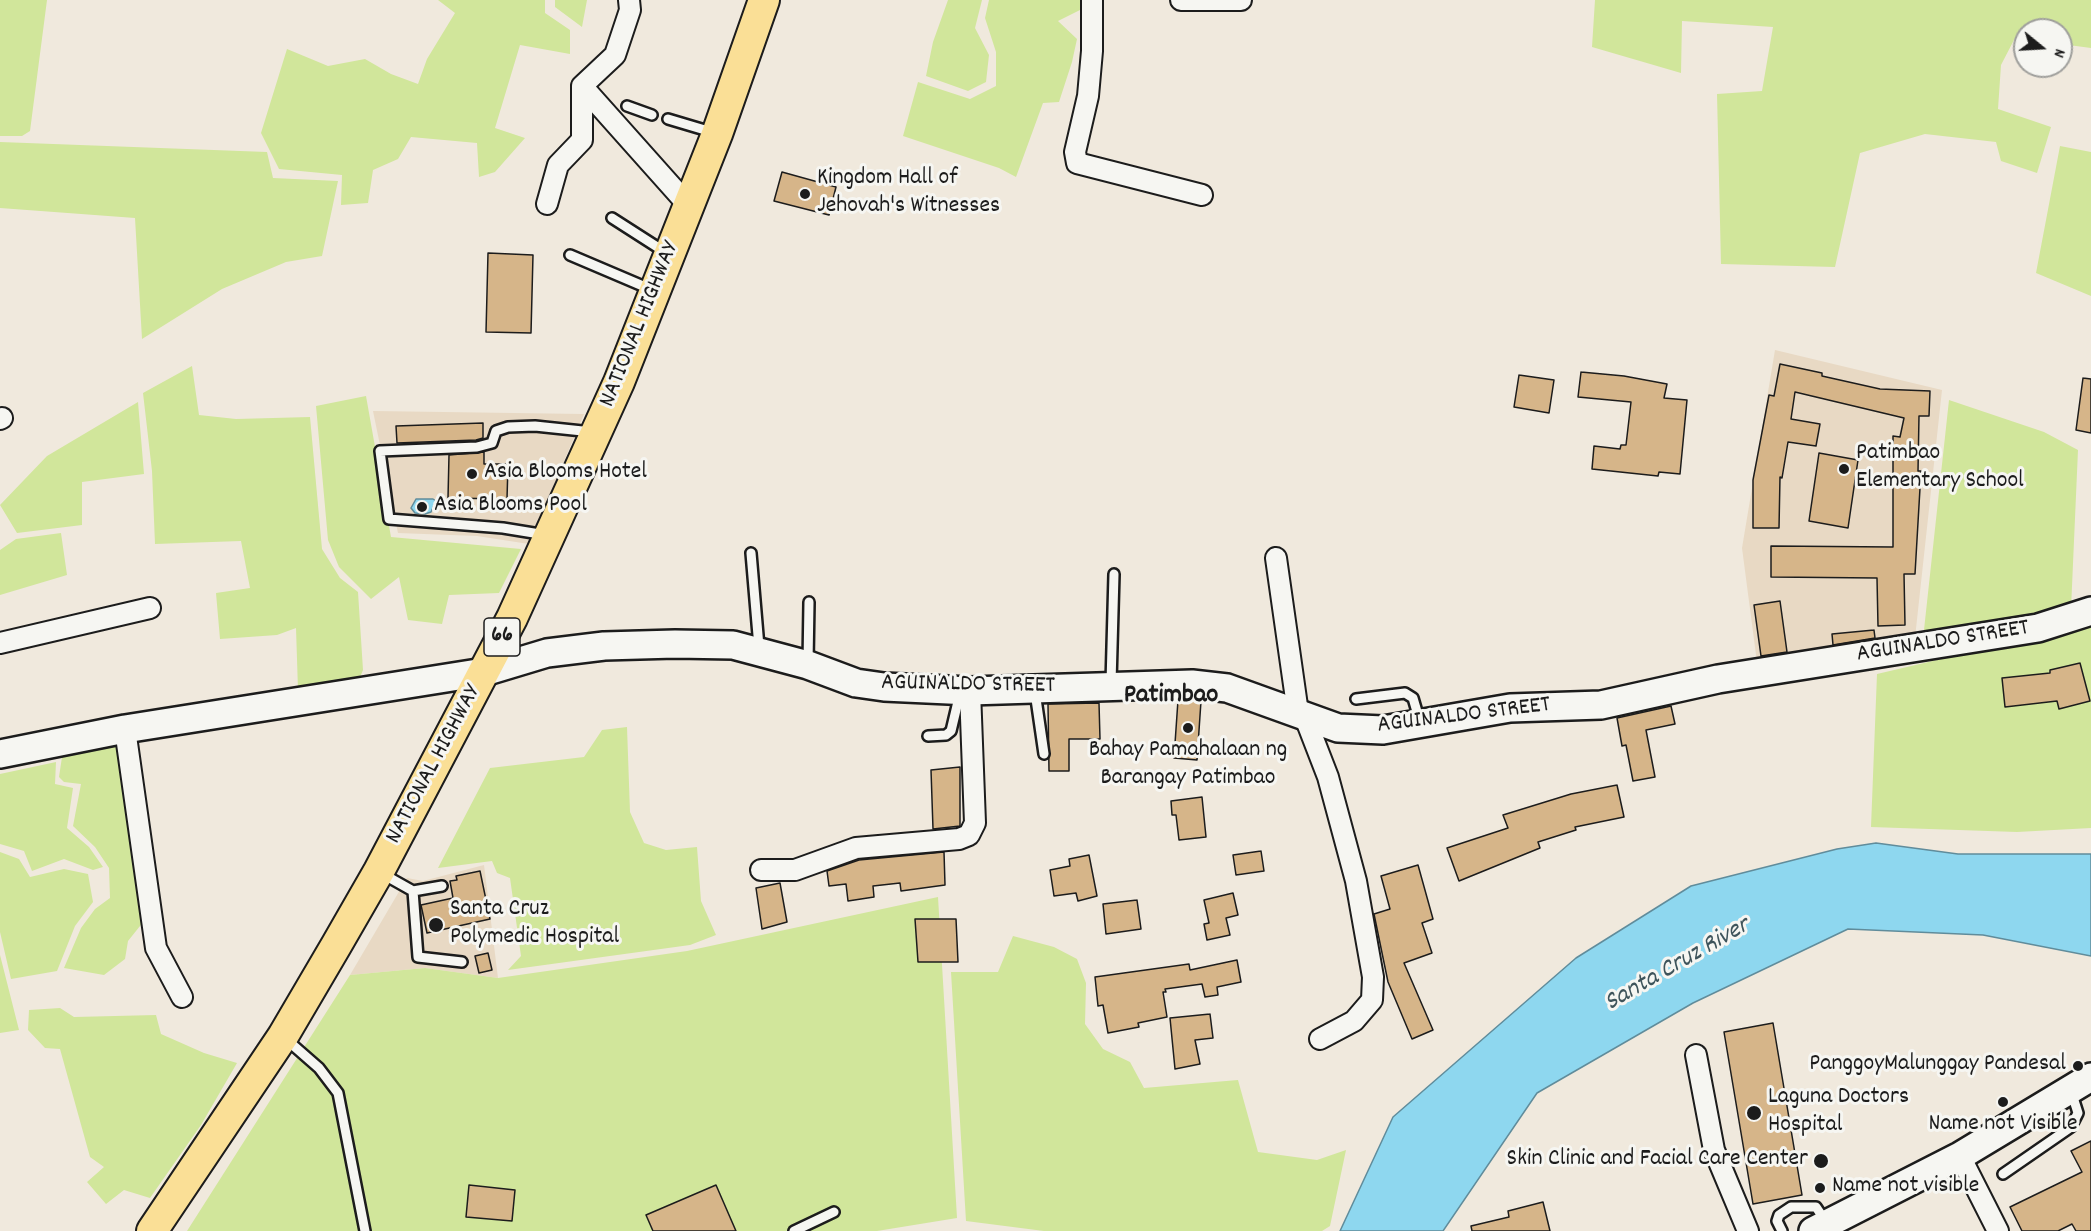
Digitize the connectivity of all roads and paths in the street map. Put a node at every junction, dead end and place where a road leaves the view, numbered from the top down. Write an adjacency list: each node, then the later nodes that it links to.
1 (629, 0): 6 (street)
2 (764, 0): 10 (main road, NATIONAL HIGHWAY / 66)
3 (1092, 0): 11 (street)
4 (1183, 0): 5 (street)
5 (1241, 0)
6 (582, 86): 12 (street); 13 (street)
7 (627, 106): 8 (lane)
8 (652, 114)
9 (668, 119): 10 (lane)
10 (717, 134): 13 (main road, NATIONAL HIGHWAY / 66)
11 (1202, 195)
12 (547, 204)
13 (688, 206): 16 (main road, NATIONAL HIGHWAY / 66)
14 (612, 218): 16 (lane)
15 (570, 255): 17 (lane)
16 (669, 255): 17 (main road, NATIONAL HIGHWAY / 66)
17 (655, 291): 18 (main road, NATIONAL HIGHWAY / 66)
18 (597, 432): 19 (main road, NATIONAL HIGHWAY / 66); 19 (lane)
19 (549, 535): 29 (main road, NATIONAL HIGHWAY / 66)
20 (751, 553): 27 (lane)
21 (1275, 558): 34 (street)
22 (1114, 574): 30 (lane)
23 (809, 602): 28 (lane)
24 (150, 608): 26 (street)
25 (2091, 611): 35 (street, AGUINALDO STREET)
26 (0, 643)
27 (759, 653): 28 (street, AGUINALDO STREET); 29 (street, AGUINALDO STREET)
28 (808, 665): 32 (street, AGUINALDO STREET)
29 (484, 672): 36 (street, AGUINALDO STREET); 41 (main road, NATIONAL HIGHWAY / 66)
30 (1111, 686): 31 (street, AGUINALDO STREET); 34 (street, AGUINALDO STREET)
31 (1035, 689): 32 (street, AGUINALDO STREET); 39 (lane)
32 (965, 691): 37 (lane); 40 (street)
33 (1356, 699): 35 (lane)
34 (1301, 714): 35 (street, AGUINALDO STREET); 47 (street)
35 (1421, 724)
36 (125, 729): 38 (street, AGUINALDO STREET); 45 (street)
37 (928, 736)
38 (0, 754)
39 (1044, 754)
40 (761, 870)
41 (379, 871): 43 (lane); 46 (main road, NATIONAL HIGHWAY / 66)
42 (442, 886): 43 (lane)
43 (413, 891): 44 (lane)
44 (462, 962)
45 (182, 997)
46 (283, 1036): 54 (main road, NATIONAL HIGHWAY / 66); 55 (lane)
47 (1320, 1039)
48 (1696, 1055): 57 (street)
49 (2081, 1083): 50 (street); 51 (lane)
50 (1960, 1156): 53 (street); 59 (street)
51 (2003, 1174)
52 (834, 1212): 56 (lane)
53 (1835, 1225): 58 (lane)
54 (152, 1231)
55 (365, 1231)
56 (794, 1231)
57 (1748, 1231)
58 (1782, 1231)
59 (1998, 1231)

